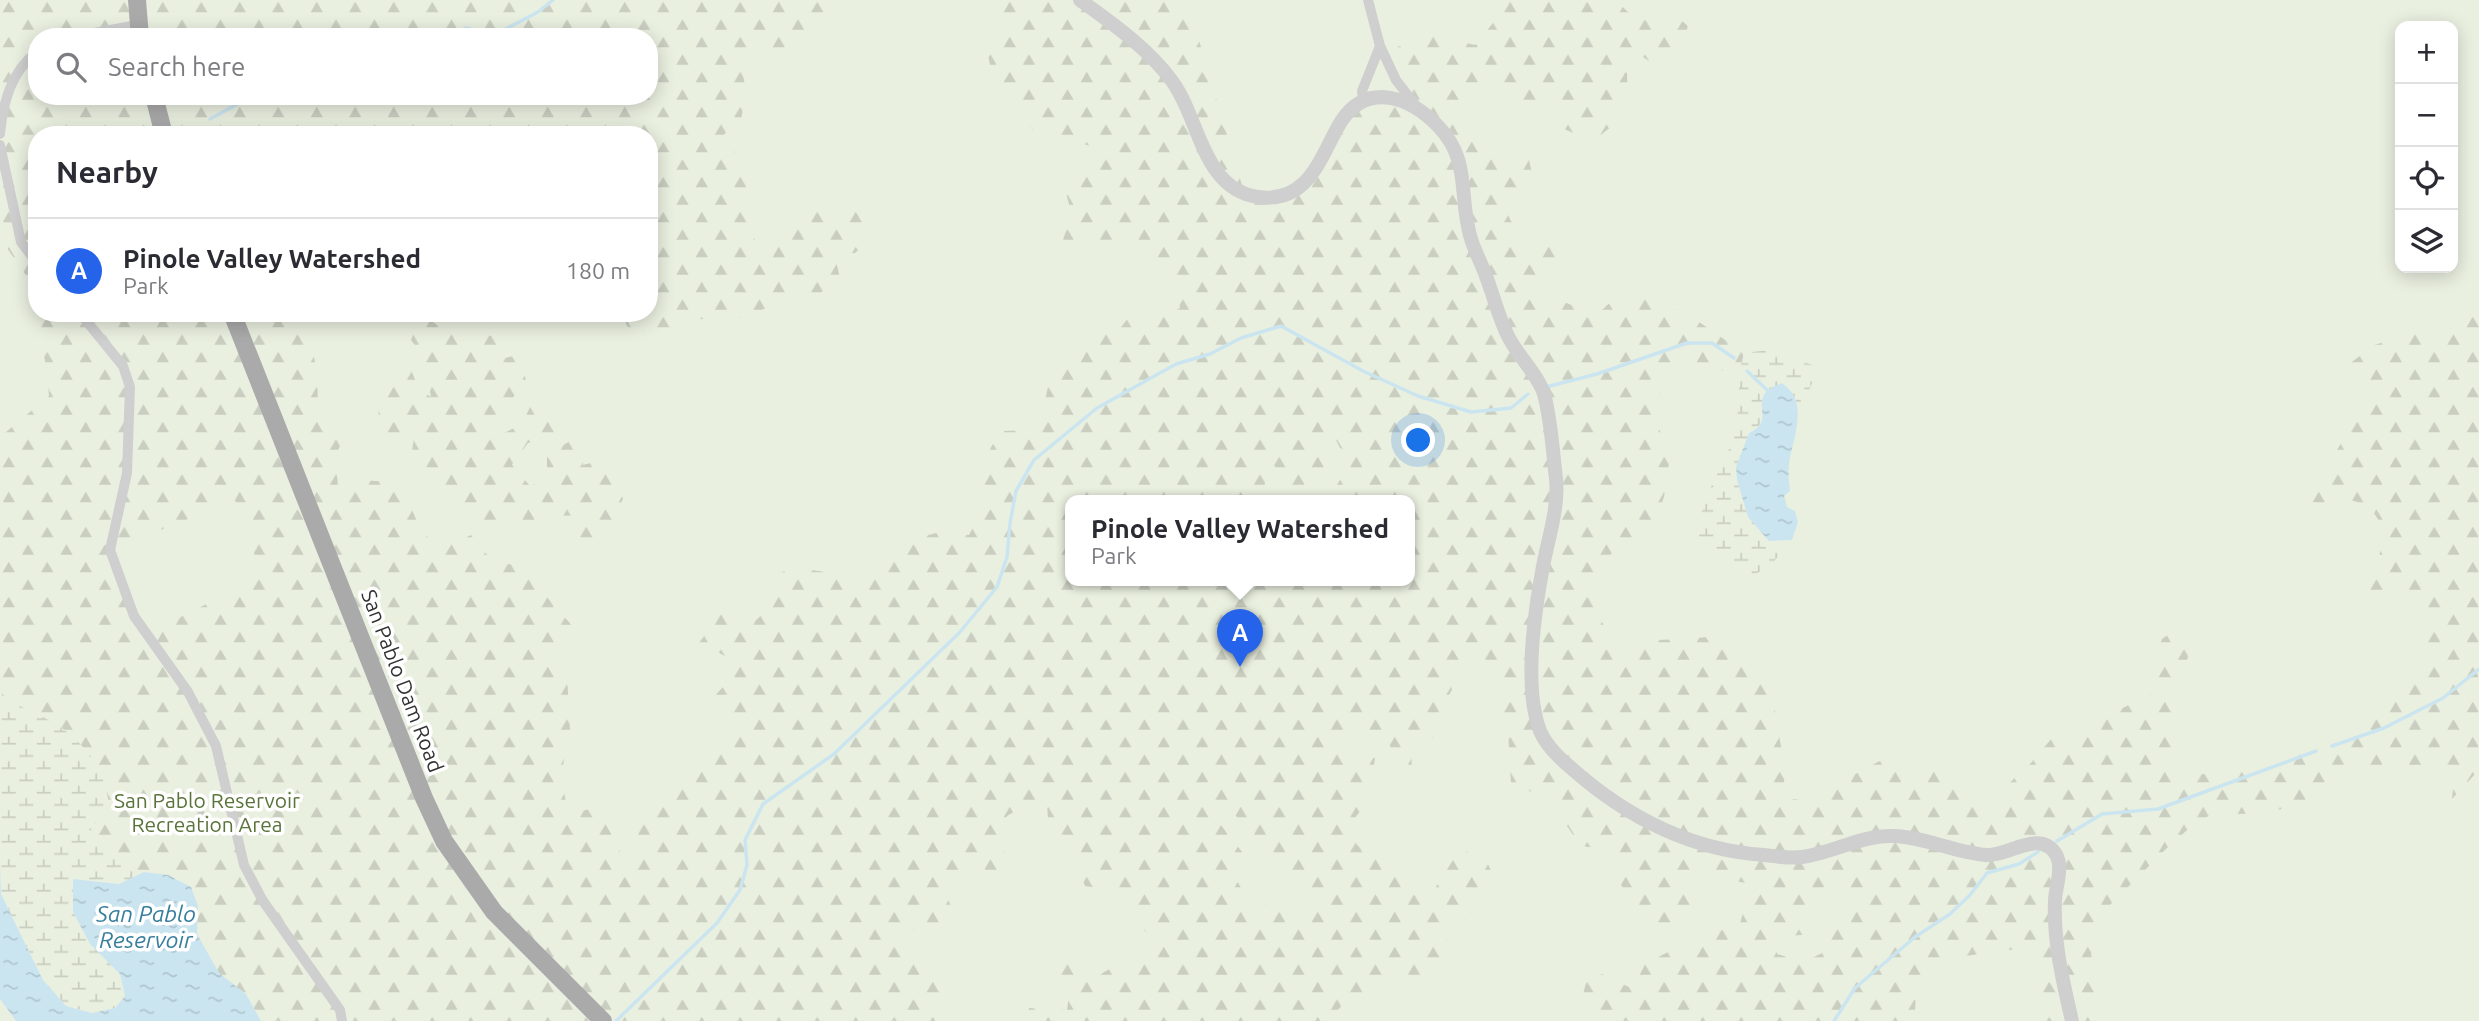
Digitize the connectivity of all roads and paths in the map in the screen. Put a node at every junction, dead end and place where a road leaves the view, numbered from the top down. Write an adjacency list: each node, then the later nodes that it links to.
1 (137, 0): 4 (main road)
2 (1080, 0): 7 (street)
3 (1368, 0): 5 (street)
4 (139, 28)
5 (1381, 46): 7 (street); 9 (street)
6 (28, 60): 11 (street)
7 (1363, 101): 9 (street)
8 (156, 105): 10 (main road)
9 (1420, 111): 18 (street)
10 (162, 126)
11 (0, 134)
12 (0, 145): 13 (street)
13 (28, 251)
14 (87, 322): 16 (street)
15 (236, 322): 17 (main road, San Pablo Dam Road)
16 (342, 1021)
17 (603, 1021)
18 (2072, 1021)

